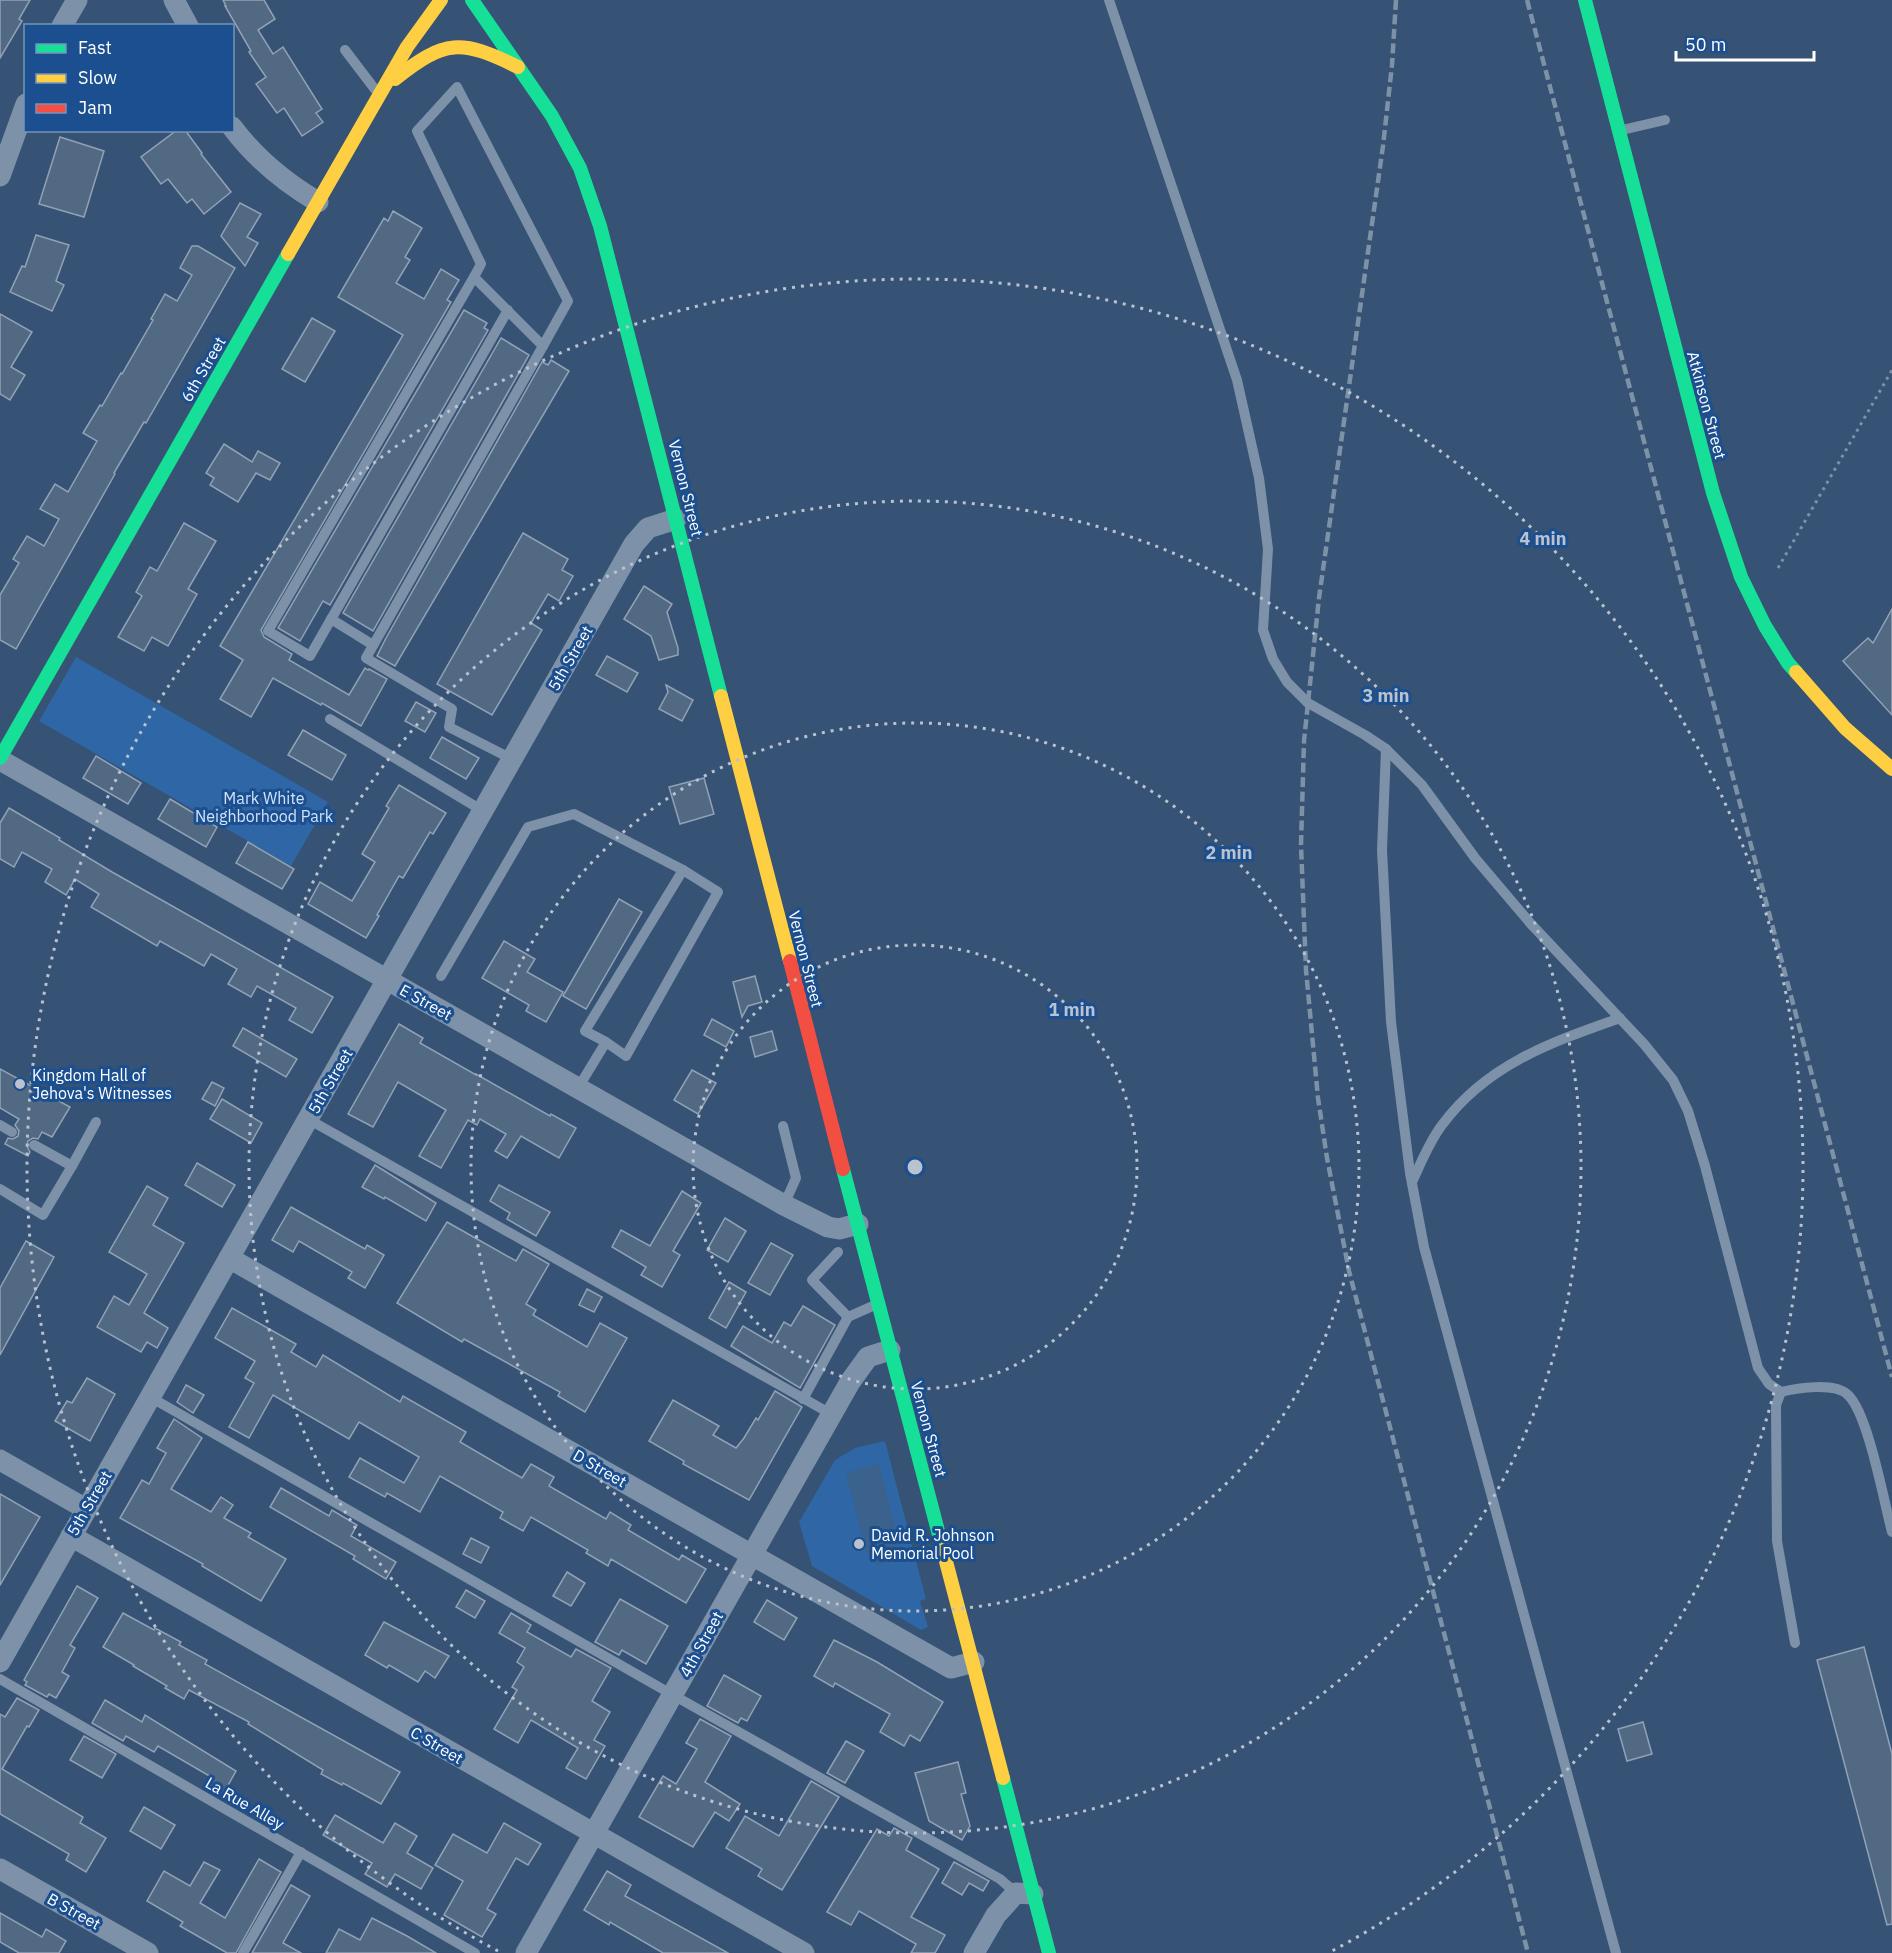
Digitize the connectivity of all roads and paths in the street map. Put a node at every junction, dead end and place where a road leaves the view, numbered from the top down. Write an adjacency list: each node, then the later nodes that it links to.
1 (77, 0): 8 (street)
2 (174, 0): 9 (street)
3 (441, 0): 10 (main road, 6th Street)
4 (472, 0): 12 (main road, Vernon Street)
5 (1109, 0): 30 (lane)
6 (1585, 0): 17 (main road, Atkinson Street)
7 (412, 18): 10 (main road)
8 (63, 24)
9 (187, 24)
10 (406, 47): 13 (main road, 6th Street)
11 (345, 50): 13 (lane)
12 (519, 67): 13 (main road); 24 (main road, Vernon Street)
13 (381, 91): 19 (main road, 6th Street)
14 (24, 110): 18 (street)
15 (1665, 120): 17 (lane)
16 (234, 130): 19 (street)
17 (1619, 131): 33 (main road, Atkinson Street)
18 (0, 176)
19 (318, 202): 29 (main road, 6th Street)
20 (474, 277): 21 (lane); 22 (lane); 26 (lane)
21 (508, 310): 22 (lane); 26 (lane)
22 (543, 346): 27 (lane)
23 (1892, 370): 25 (path)
24 (676, 519): 32 (street, 5th Street); 51 (main road, Vernon Street)
25 (1778, 568)
26 (332, 619): 27 (lane)
27 (373, 645): 32 (lane)
28 (330, 719): 34 (lane)
29 (7, 731): 31 (main road, 6th Street)
30 (1386, 749): 38 (lane); 48 (lane)
31 (0, 759): 37 (street, E Street)
32 (512, 759): 34 (street, 5th Street)
33 (1892, 769)
34 (483, 811): 37 (street, 5th Street)
35 (683, 870): 36 (lane); 39 (lane); 39 (lane)
36 (441, 976)
37 (387, 980): 40 (street, E Street); 41 (street, 5th Street)
38 (1620, 1018): 48 (lane); 57 (lane)
39 (606, 1042): 40 (lane)
40 (578, 1088): 50 (street, E Street)
41 (308, 1119): 53 (street, 5th Street); 59 (lane)
42 (96, 1122): 47 (lane)
43 (0, 1125): 45 (lane)
44 (783, 1126): 50 (lane)
45 (12, 1132)
46 (34, 1145): 47 (lane)
47 (72, 1166): 49 (lane)
48 (1412, 1182): 82 (lane)
49 (0, 1189)
50 (783, 1205): 51 (street, E Street)
51 (858, 1224): 54 (main road, Vernon Street)
52 (838, 1252): 55 (lane)
53 (229, 1258): 58 (street, 5th Street); 65 (street, D Street)
54 (878, 1304): 55 (lane); 56 (main road, Vernon Street)
55 (848, 1317): 59 (lane)
56 (890, 1350): 60 (street, 4th Street); 68 (main road, Vernon Street)
57 (1781, 1392): 63 (lane); 66 (lane)
58 (150, 1396): 62 (street, 5th Street); 70 (lane)
59 (804, 1399): 60 (lane)
60 (831, 1414): 65 (street, 4th Street)
61 (0, 1460): 62 (street)
62 (86, 1509): 64 (street, 5th Street)
63 (1892, 1532)
64 (71, 1536): 67 (street, 5th Street); 71 (street, C Street)
65 (751, 1554): 68 (street, D Street); 70 (street, 4th Street)
66 (1795, 1643)
67 (0, 1662)
68 (974, 1662): 74 (main road, Vernon Street)
69 (0, 1679): 72 (lane, La Rue Alley)
70 (673, 1695): 71 (street, 4th Street); 74 (lane)
71 (594, 1835): 78 (street, 4th Street); 79 (street, C Street)
72 (301, 1852): 76 (lane); 77 (lane, La Rue Alley)
73 (0, 1869): 75 (street, B Street)
74 (1025, 1893): 80 (street); 81 (main road, Vernon Street)
75 (148, 1953)
76 (243, 1953)
77 (475, 1953)
78 (526, 1953)
79 (804, 1953)
80 (974, 1953)
81 (1049, 1953)
82 (1616, 1953)

